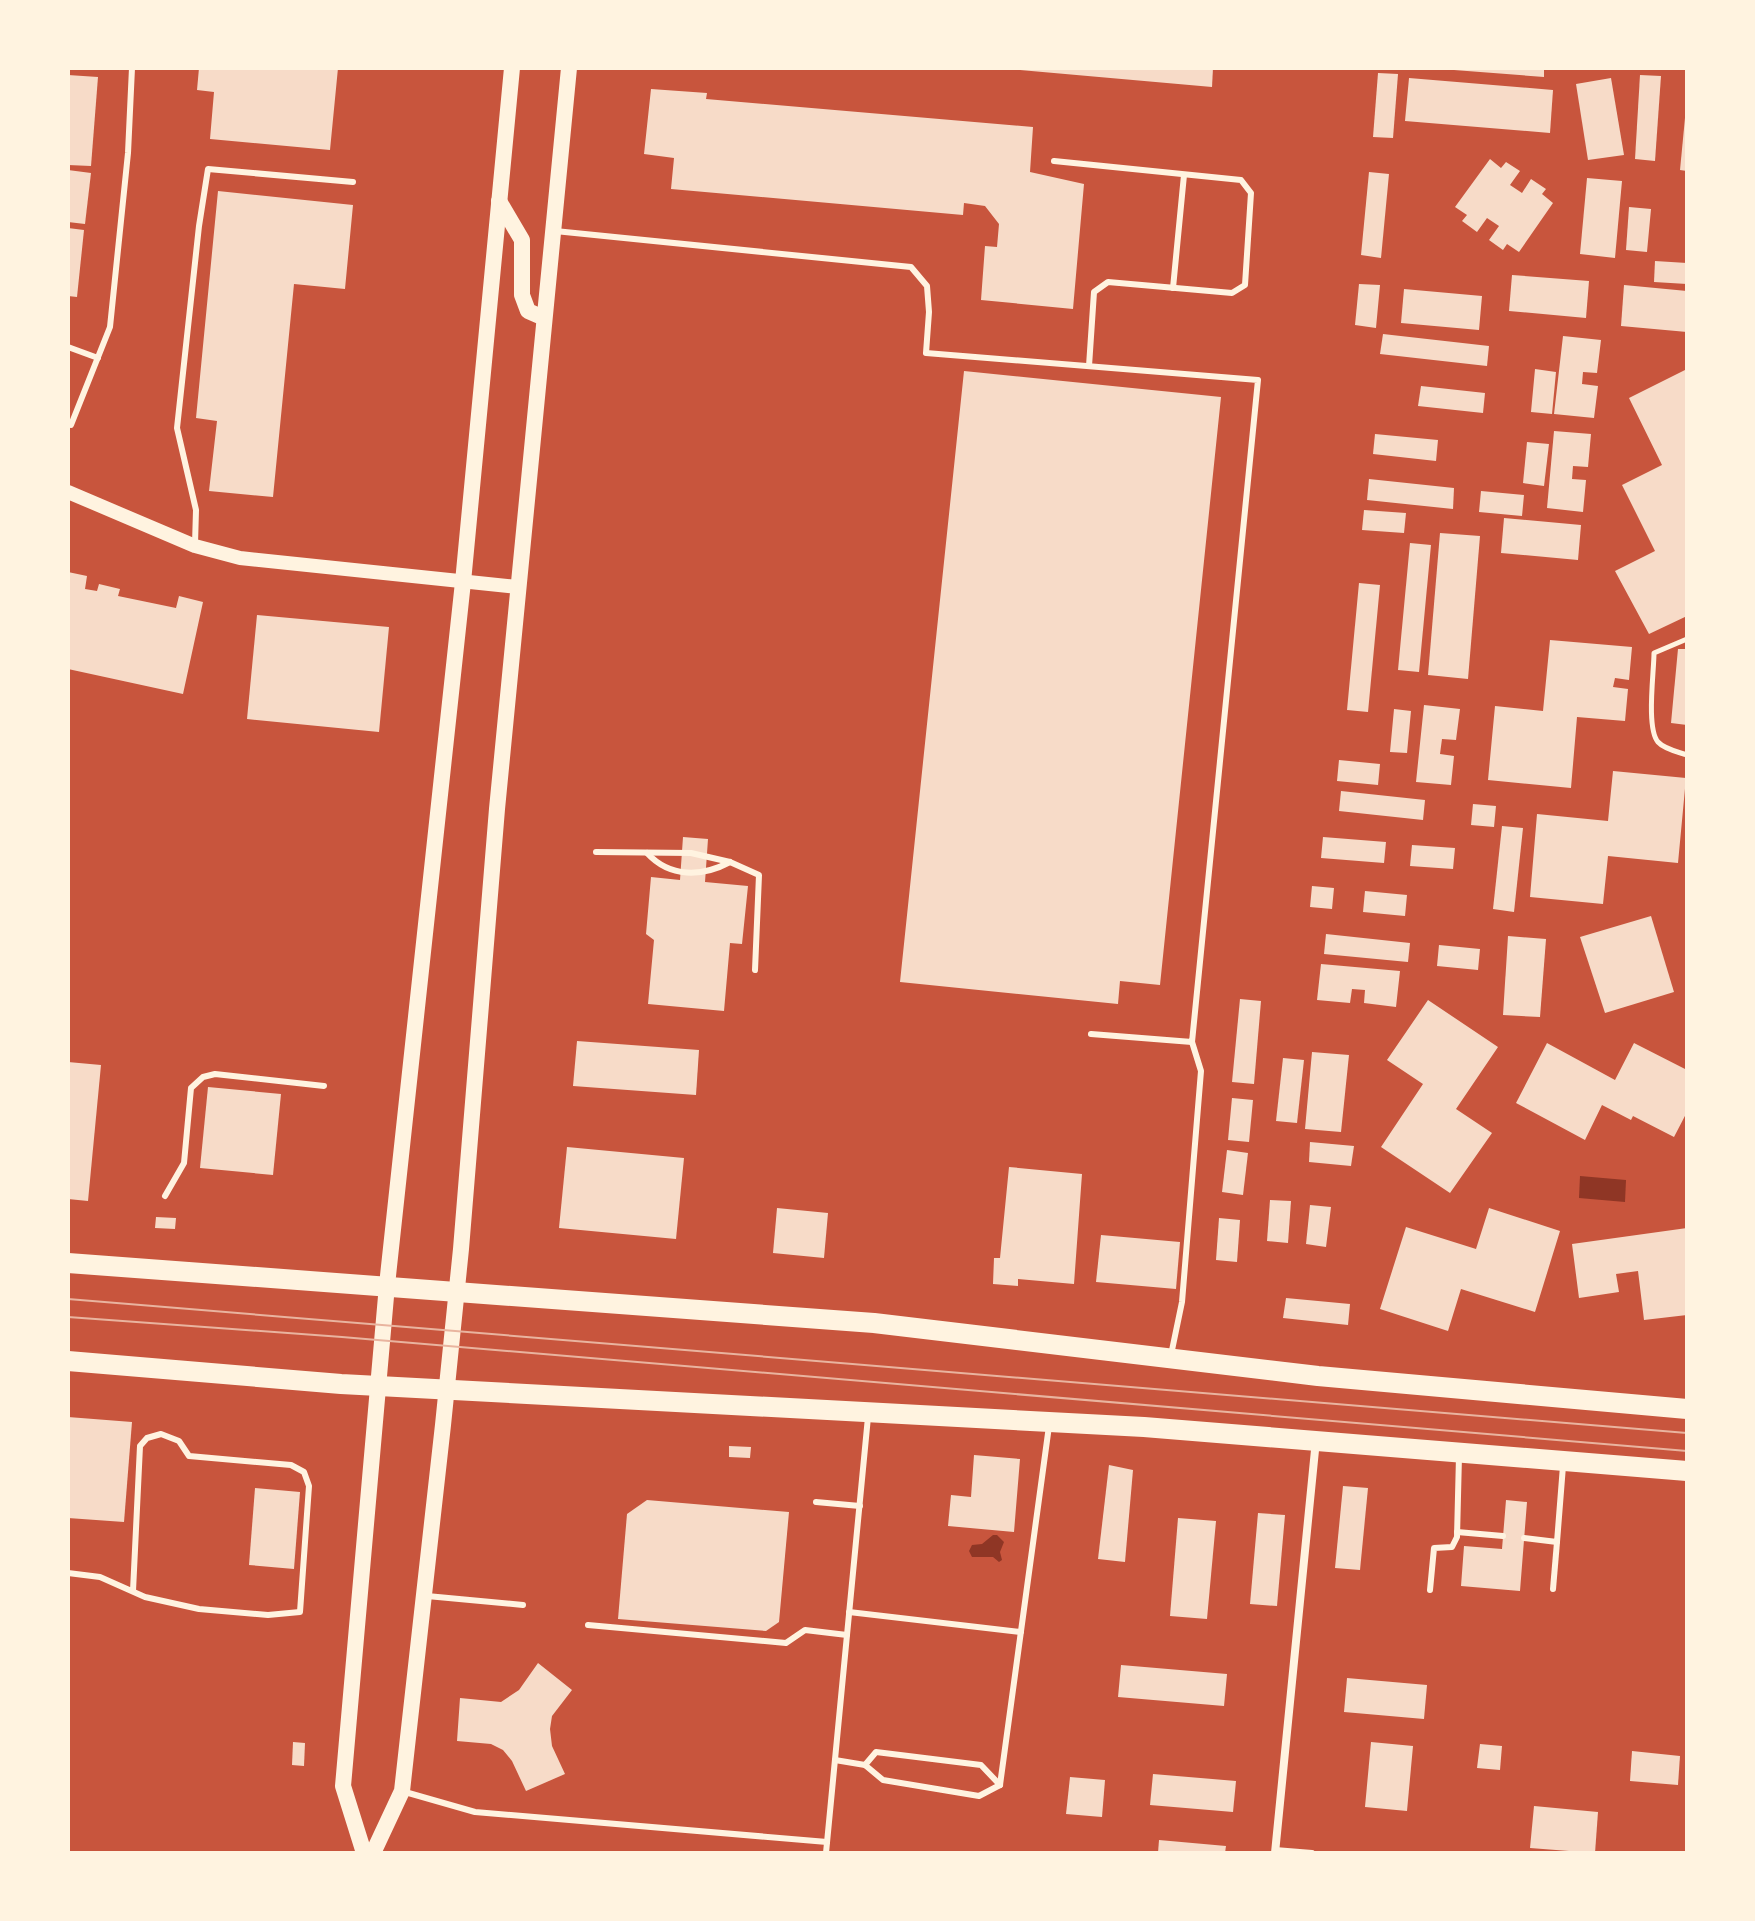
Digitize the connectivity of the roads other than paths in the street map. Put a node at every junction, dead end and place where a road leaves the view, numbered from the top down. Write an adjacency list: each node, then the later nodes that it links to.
1 (132, 68): 12 (lane)
2 (512, 68): 7 (main road)
3 (569, 68): 8 (main road)
4 (1054, 161): 5 (lane)
5 (1184, 175): 9 (lane); 9 (lane)
6 (353, 182): 16 (lane)
7 (499, 201): 10 (main road); 17 (main road)
8 (553, 231): 10 (main road); 13 (lane)
9 (1173, 288): 13 (lane)
10 (544, 318): 18 (main road)
11 (68, 347): 12 (lane)
12 (98, 358): 14 (lane)
13 (1089, 366): 24 (lane)
14 (71, 425)
15 (68, 492): 16 (street)
16 (195, 546): 17 (street)
17 (463, 582): 18 (street); 28 (main road)
18 (518, 587): 29 (main road)
19 (596, 852): 20 (lane)
20 (647, 853): 21 (lane); 21 (lane)
21 (730, 862): 22 (lane)
22 (755, 970)
23 (1091, 1034): 24 (lane)
24 (1192, 1042): 30 (lane)
25 (324, 1086): 26 (lane)
26 (165, 1196)
27 (68, 1263): 28 (main road)
28 (387, 1285): 29 (main road); 32 (main road)
29 (456, 1290): 30 (main road); 33 (main road)
30 (1171, 1358): 34 (main road)
31 (68, 1361): 32 (main road)
32 (377, 1386): 33 (main road); 63 (main road)
33 (446, 1390): 35 (main road); 51 (main road)
34 (1687, 1409)
35 (869, 1414): 36 (main road); 42 (lane)
36 (1049, 1422): 37 (main road); 55 (lane)
37 (1316, 1440): 38 (main road); 62 (street)
38 (1459, 1452): 39 (main road); 43 (lane)
39 (1563, 1460): 40 (main road); 46 (lane)
40 (1687, 1471)
41 (816, 1502): 42 (lane)
42 (860, 1506): 53 (lane)
43 (1457, 1532): 44 (lane); 49 (lane)
44 (1503, 1536)
45 (1524, 1538): 46 (lane)
46 (1557, 1542): 48 (lane)
47 (68, 1573): 50 (lane)
48 (1553, 1589)
49 (1430, 1590)
50 (133, 1591): 50 (lane)
51 (424, 1595): 52 (lane); 60 (main road)
52 (523, 1605)
53 (849, 1612): 55 (lane); 56 (lane)
54 (588, 1625): 56 (lane)
55 (1021, 1632): 59 (lane)
56 (847, 1635): 57 (lane)
57 (835, 1760): 58 (lane); 61 (lane)
58 (865, 1765): 59 (lane); 59 (lane)
59 (1000, 1785)
60 (402, 1791): 61 (lane); 64 (main road)
61 (827, 1842): 65 (lane)
62 (1275, 1851): 66 (lane)
63 (364, 1853)
64 (373, 1853)
65 (826, 1853)
66 (1312, 1853)

